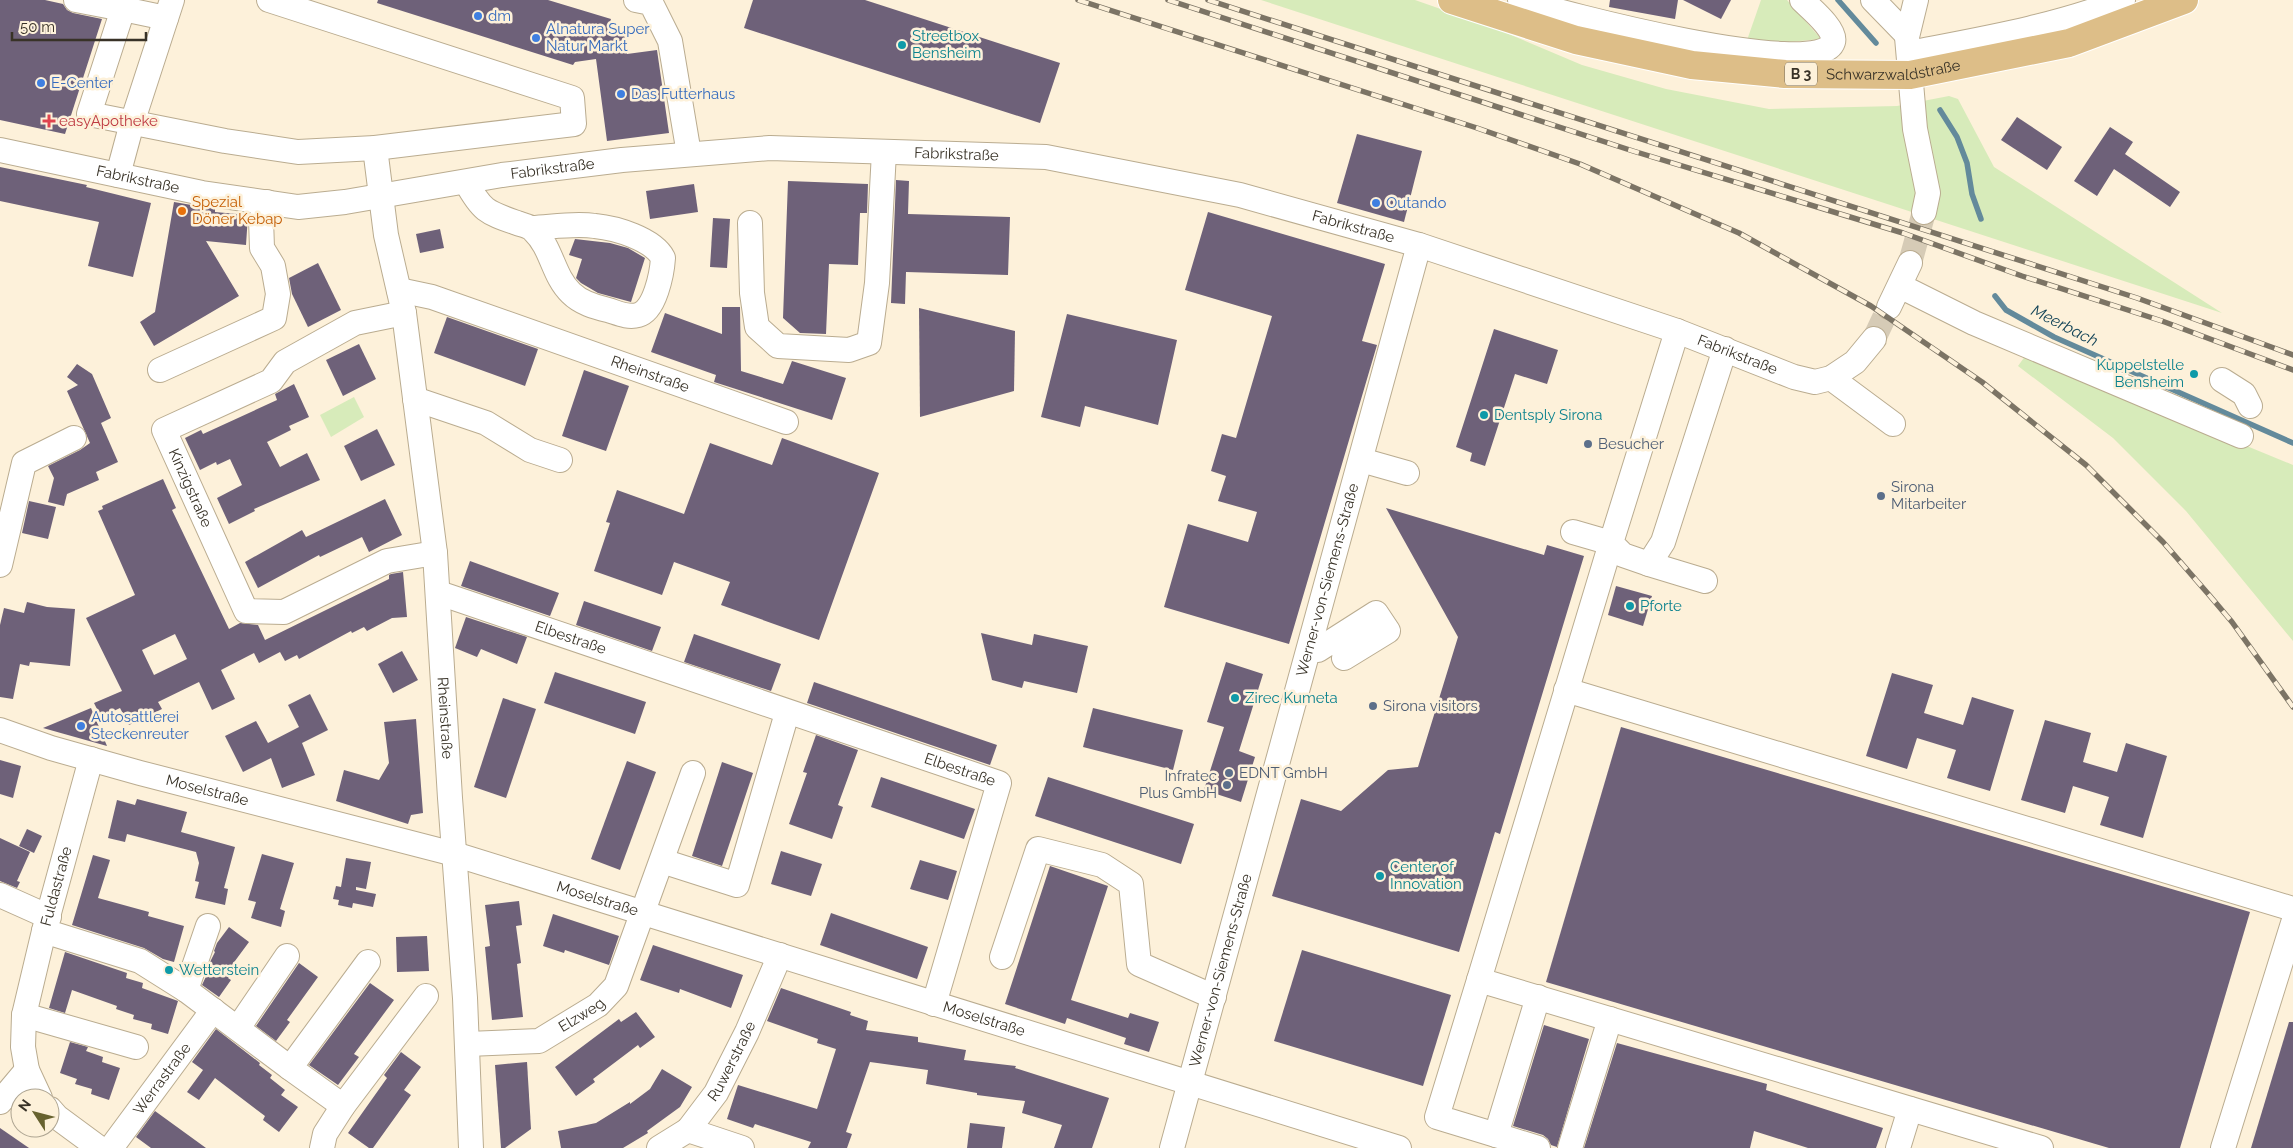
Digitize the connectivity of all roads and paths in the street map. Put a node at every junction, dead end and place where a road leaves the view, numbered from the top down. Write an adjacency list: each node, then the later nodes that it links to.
1 (76, 0): 11 (street)
2 (269, 0): 15 (street)
3 (636, 0): 18 (street)
4 (1452, 0): 13 (main road, Schwarzwaldstraße / B 3)
5 (1520, 0): 6 (street, Schwarzwaldstraße)
6 (1802, 0)
7 (1873, 0): 13 (street)
8 (1916, 0): 13 (street)
9 (2123, 0): 13 (street, Schwarzwaldstraße)
10 (2184, 0): 13 (main road, Schwarzwaldstraße / B 3)
11 (123, 9): 12 (street); 14 (street)
12 (169, 9): 14 (street)
13 (1909, 55): 23 (street)
14 (132, 123): 15 (street); 19 (street)
15 (375, 148): 21 (street, Rheinstraße)
16 (0, 150): 19 (street, Fabrikstraße)
17 (884, 152): 18 (street, Fabrikstraße); 24 (street); 26 (street, Fabrikstraße)
18 (689, 154): 20 (street, Fabrikstraße)
19 (118, 175): 22 (street, Fabrikstraße)
20 (466, 182): 21 (street, Fabrikstraße); 25 (street)
21 (381, 196): 22 (street, Fabrikstraße); 29 (street, Rheinstraße)
22 (267, 202): 35 (street)
23 (1924, 212)
24 (750, 223)
25 (532, 228): 25 (street)
26 (1419, 245): 32 (street, Fabrikstraße); 45 (street, Werner-von-Siemens-Straße)
27 (1910, 263): 28 (street)
28 (1900, 286): 30 (street); 42 (street)
29 (399, 290): 31 (street, Rheinstraße); 40 (street, Rheinstraße)
30 (1889, 307)
31 (404, 313): 38 (street, Rheinstraße); 50 (street, Kinzigstraße)
32 (1677, 331): 34 (street, Fabrikstraße); 49 (street)
33 (1874, 339): 36 (street, Fabrikstraße)
34 (1725, 349): 36 (street, Fabrikstraße); 51 (street)
35 (160, 370)
36 (1831, 378): 41 (street)
37 (2222, 380): 39 (street)
38 (416, 399): 44 (street); 50 (street, Rheinstraße)
39 (2250, 406)
40 (786, 422)
41 (1893, 424)
42 (2241, 436)
43 (74, 438): 47 (street)
44 (560, 460)
45 (1361, 460): 46 (street); 77 (street, Werner-von-Siemens-Straße)
46 (1407, 474)
47 (5, 517): 52 (street)
48 (1573, 532): 49 (street)
49 (1611, 543): 51 (street); 57 (street)
50 (435, 553): 54 (street, Rheinstraße)
51 (1649, 564): 53 (street)
52 (0, 565)
53 (1705, 581)
54 (439, 593): 58 (street, Elbestraße); 62 (street, Rheinstraße)
55 (1318, 650): 56 (street)
56 (1344, 658)
57 (1566, 690): 65 (street); 74 (street)
58 (787, 713): 63 (street); 79 (street, Elbestraße)
59 (0, 730): 60 (street, Moselstraße)
60 (91, 760): 62 (street, Moselstraße); 68 (street, Fuldastraße)
61 (693, 773): 63 (street)
62 (454, 854): 66 (street, Moselstraße); 84 (street, Rheinstraße)
63 (662, 861): 66 (street)
64 (0, 894): 68 (street)
65 (2293, 909)
66 (643, 914): 70 (street, Moselstraße); 84 (street, Elzweg)
67 (2293, 923): 109 (street)
68 (47, 924): 75 (street); 81 (street, Fuldastraße)
69 (208, 926): 75 (street)
70 (780, 955): 79 (street, Moselstraße); 94 (street, Ruwerstraße)
71 (287, 956): 83 (street)
72 (1002, 957): 77 (street)
73 (368, 962): 86 (street)
74 (1479, 980): 78 (street); 95 (street)
75 (186, 990): 80 (street)
76 (426, 996): 91 (street)
77 (1214, 997): 88 (street, Werner-von-Siemens-Straße)
78 (1538, 997): 82 (street); 95 (street)
79 (934, 1004): 88 (street, Moselstraße)
80 (213, 1010): 83 (street); 98 (street, Werrastraße)
81 (24, 1015): 85 (street); 87 (street, Fuldastraße)
82 (1610, 1019): 92 (street); 106 (street)
83 (238, 1028): 86 (street)
84 (468, 1044): 100 (street, Rheinstraße)
85 (136, 1046)
86 (290, 1068): 91 (street)
87 (27, 1070): 89 (street, Fuldastraße); 90 (street)
88 (1191, 1084): 103 (street, Werner-von-Siemens-Straße); 104 (street, Moselstraße)
89 (35, 1088)
90 (0, 1102)
91 (343, 1106): 99 (street)
92 (1910, 1109): 96 (street); 107 (street)
93 (60, 1120): 97 (street)
94 (688, 1130): 101 (street, Ruwerstraße); 102 (street)
95 (1496, 1135): 105 (street)
96 (2004, 1143): 108 (street)
97 (99, 1148)
98 (111, 1148)
99 (322, 1148)
100 (471, 1148)
101 (658, 1148)
102 (742, 1148)
103 (1172, 1148)
104 (1399, 1148)
105 (1538, 1148)
106 (1570, 1148)
107 (1898, 1148)
108 (2041, 1148)
109 (2223, 1148)

